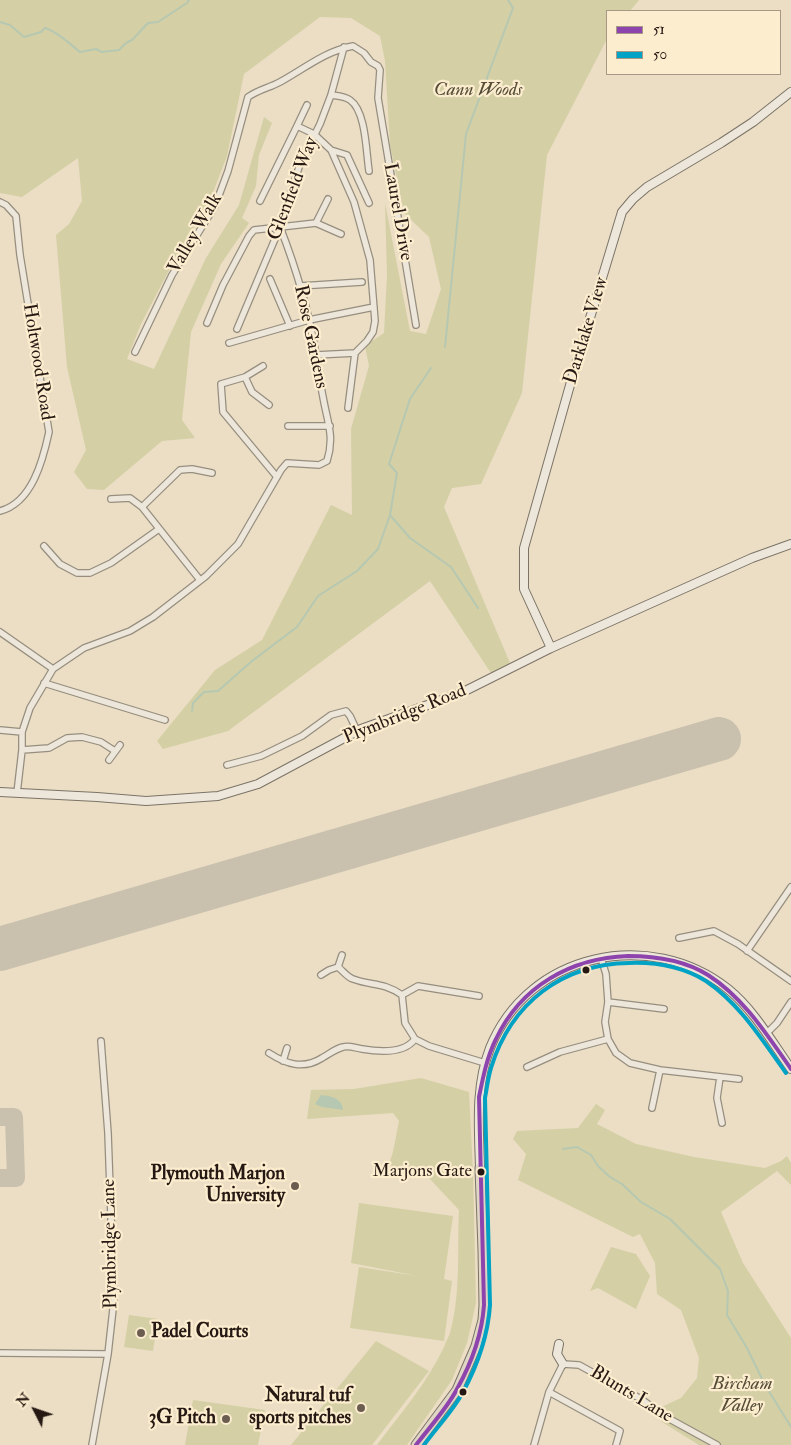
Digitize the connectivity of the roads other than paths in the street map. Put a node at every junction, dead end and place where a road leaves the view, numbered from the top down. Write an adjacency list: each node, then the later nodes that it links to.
1 (344, 47): 3 (street, Glenfield Way); 22 (street, Laurel Drive); 26 (street, Valley Walk)
2 (791, 92): 45 (street, Darklake View)
3 (330, 95): 6 (street, Glenfield Way); 8 (street)
4 (307, 105): 5 (street)
5 (297, 126): 6 (street); 10 (street)
6 (314, 134): 7 (street); 14 (street, Glenfield Way)
7 (331, 150): 12 (street); 19 (street)
8 (369, 171)
9 (328, 199): 13 (street)
10 (260, 201)
11 (0, 202): 39 (street, Holtwood Road)
12 (369, 203)
13 (316, 224): 14 (street); 15 (street)
14 (280, 227): 18 (street, Rose Gardens); 21 (street); 24 (street, Glenfield Way)
15 (341, 234)
16 (270, 279): 23 (street)
17 (362, 282): 18 (street)
18 (300, 286): 20 (street, Rose Gardens)
19 (374, 307): 20 (street); 27 (street)
20 (309, 320): 23 (street); 28 (street, Rose Gardens)
21 (207, 323)
22 (416, 325)
23 (290, 326): 25 (street)
24 (237, 329)
25 (229, 343)
26 (135, 352)
27 (355, 352): 28 (street); 32 (street)
28 (316, 355): 34 (street, Rose Gardens)
29 (263, 366): 30 (street)
30 (245, 377): 31 (street); 36 (street)
31 (269, 405)
32 (348, 408)
33 (288, 426): 34 (street)
34 (330, 426): 36 (street, Rose Gardens)
35 (212, 474): 38 (street)
36 (277, 477): 43 (street)
37 (111, 499): 38 (street)
38 (142, 507): 40 (street)
39 (0, 511)
40 (159, 529): 42 (street); 43 (street)
41 (791, 544): 45 (street, Plymbridge Road)
42 (44, 546)
43 (200, 580): 46 (street)
44 (0, 632): 46 (street)
45 (551, 648): 50 (street, Plymbridge Road)
46 (53, 669): 47 (street)
47 (44, 683): 48 (street); 51 (street)
48 (165, 720)
49 (0, 730): 51 (street)
50 (357, 731): 56 (street); 58 (street, Plymbridge Road)
51 (22, 732): 53 (street)
52 (120, 745): 54 (street)
53 (22, 750): 54 (street); 58 (street)
54 (115, 751): 55 (street)
55 (110, 760)
56 (227, 765)
57 (0, 792): 58 (street, Plymbridge Road)
58 (17, 794)
59 (791, 887): 61 (street)
60 (679, 938): 61 (street)
61 (747, 951): 66 (street)
62 (342, 956): 64 (street)
63 (601, 958): 69 (street); 72 (street); 79 (street)
64 (338, 967): 65 (street); 67 (street)
65 (321, 975)
66 (791, 981)
67 (402, 995): 68 (street); 73 (street)
68 (479, 996)
69 (608, 1002): 71 (street); 74 (street)
70 (791, 1002): 72 (street)
71 (664, 1009)
72 (766, 1034): 81 (street)
73 (415, 1039): 78 (street); 79 (street)
74 (608, 1039): 80 (street); 82 (street)
75 (101, 1041): 90 (street, Plymbridge Lane)
76 (287, 1048): 78 (street)
77 (269, 1053): 78 (street)
78 (283, 1061)
79 (485, 1063): 87 (street)
80 (527, 1067)
81 (791, 1069)
82 (660, 1070): 83 (street); 85 (street)
83 (720, 1077): 84 (street); 86 (street)
84 (739, 1078)
85 (652, 1108)
86 (722, 1123)
87 (480, 1168): 94 (main road)
88 (559, 1344): 91 (street)
89 (0, 1353): 90 (street)
90 (108, 1354): 93 (street, Plymbridge Lane)
91 (567, 1364): 92 (street); 97 (street, Blunts Lane)
92 (549, 1392): 95 (street); 96 (street)
93 (92, 1445)
94 (416, 1445)
95 (534, 1445)
96 (616, 1445)
97 (717, 1445)

